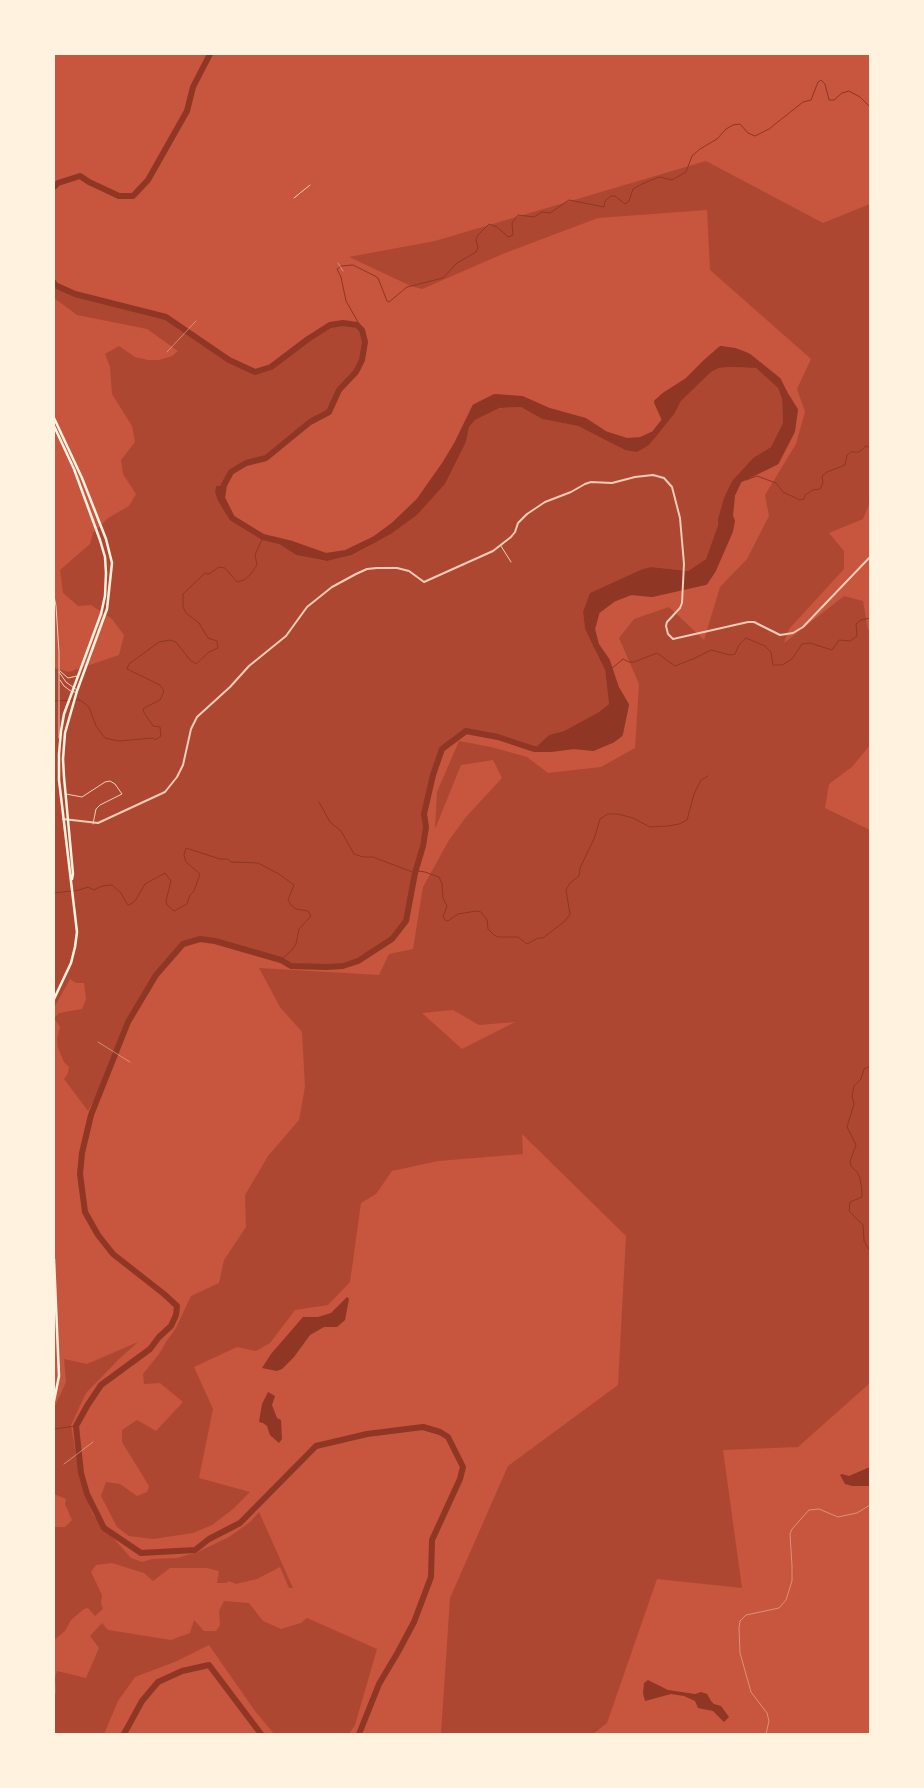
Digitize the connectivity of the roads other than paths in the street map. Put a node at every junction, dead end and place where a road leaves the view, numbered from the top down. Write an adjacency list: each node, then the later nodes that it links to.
1 (310, 185): 2 (street)
2 (294, 198)
3 (338, 263): 4 (lane)
4 (343, 271)
5 (196, 321): 6 (lane)
6 (168, 352)
7 (54, 418): 14 (main road)
8 (54, 426): 13 (main road)
9 (501, 546): 10 (street); 11 (street); 25 (street)
10 (870, 557)
11 (511, 562)
12 (54, 596): 15 (street)
13 (94, 633): 14 (main road); 16 (main road)
14 (98, 634): 19 (main road)
15 (59, 671): 16 (street); 17 (street); 18 (street)
16 (78, 675): 18 (main road)
17 (59, 679): 20 (street); 21 (street)
18 (74, 687): 19 (street); 20 (main road)
19 (77, 691): 20 (street); 22 (main road)
20 (72, 692): 21 (main road)
21 (60, 741): 24 (main road)
22 (65, 794): 23 (main road); 25 (street)
23 (68, 818): 24 (street); 25 (street); 26 (main road)
24 (63, 819): 26 (main road)
25 (93, 824)
26 (72, 882): 27 (main road)
27 (54, 999)
28 (98, 1042): 29 (lane)
29 (130, 1062)
30 (54, 1259): 31 (main road)
31 (54, 1401)
32 (92, 1442): 33 (lane)
33 (64, 1464)
34 (870, 1505): 35 (lane)
35 (766, 1734)

